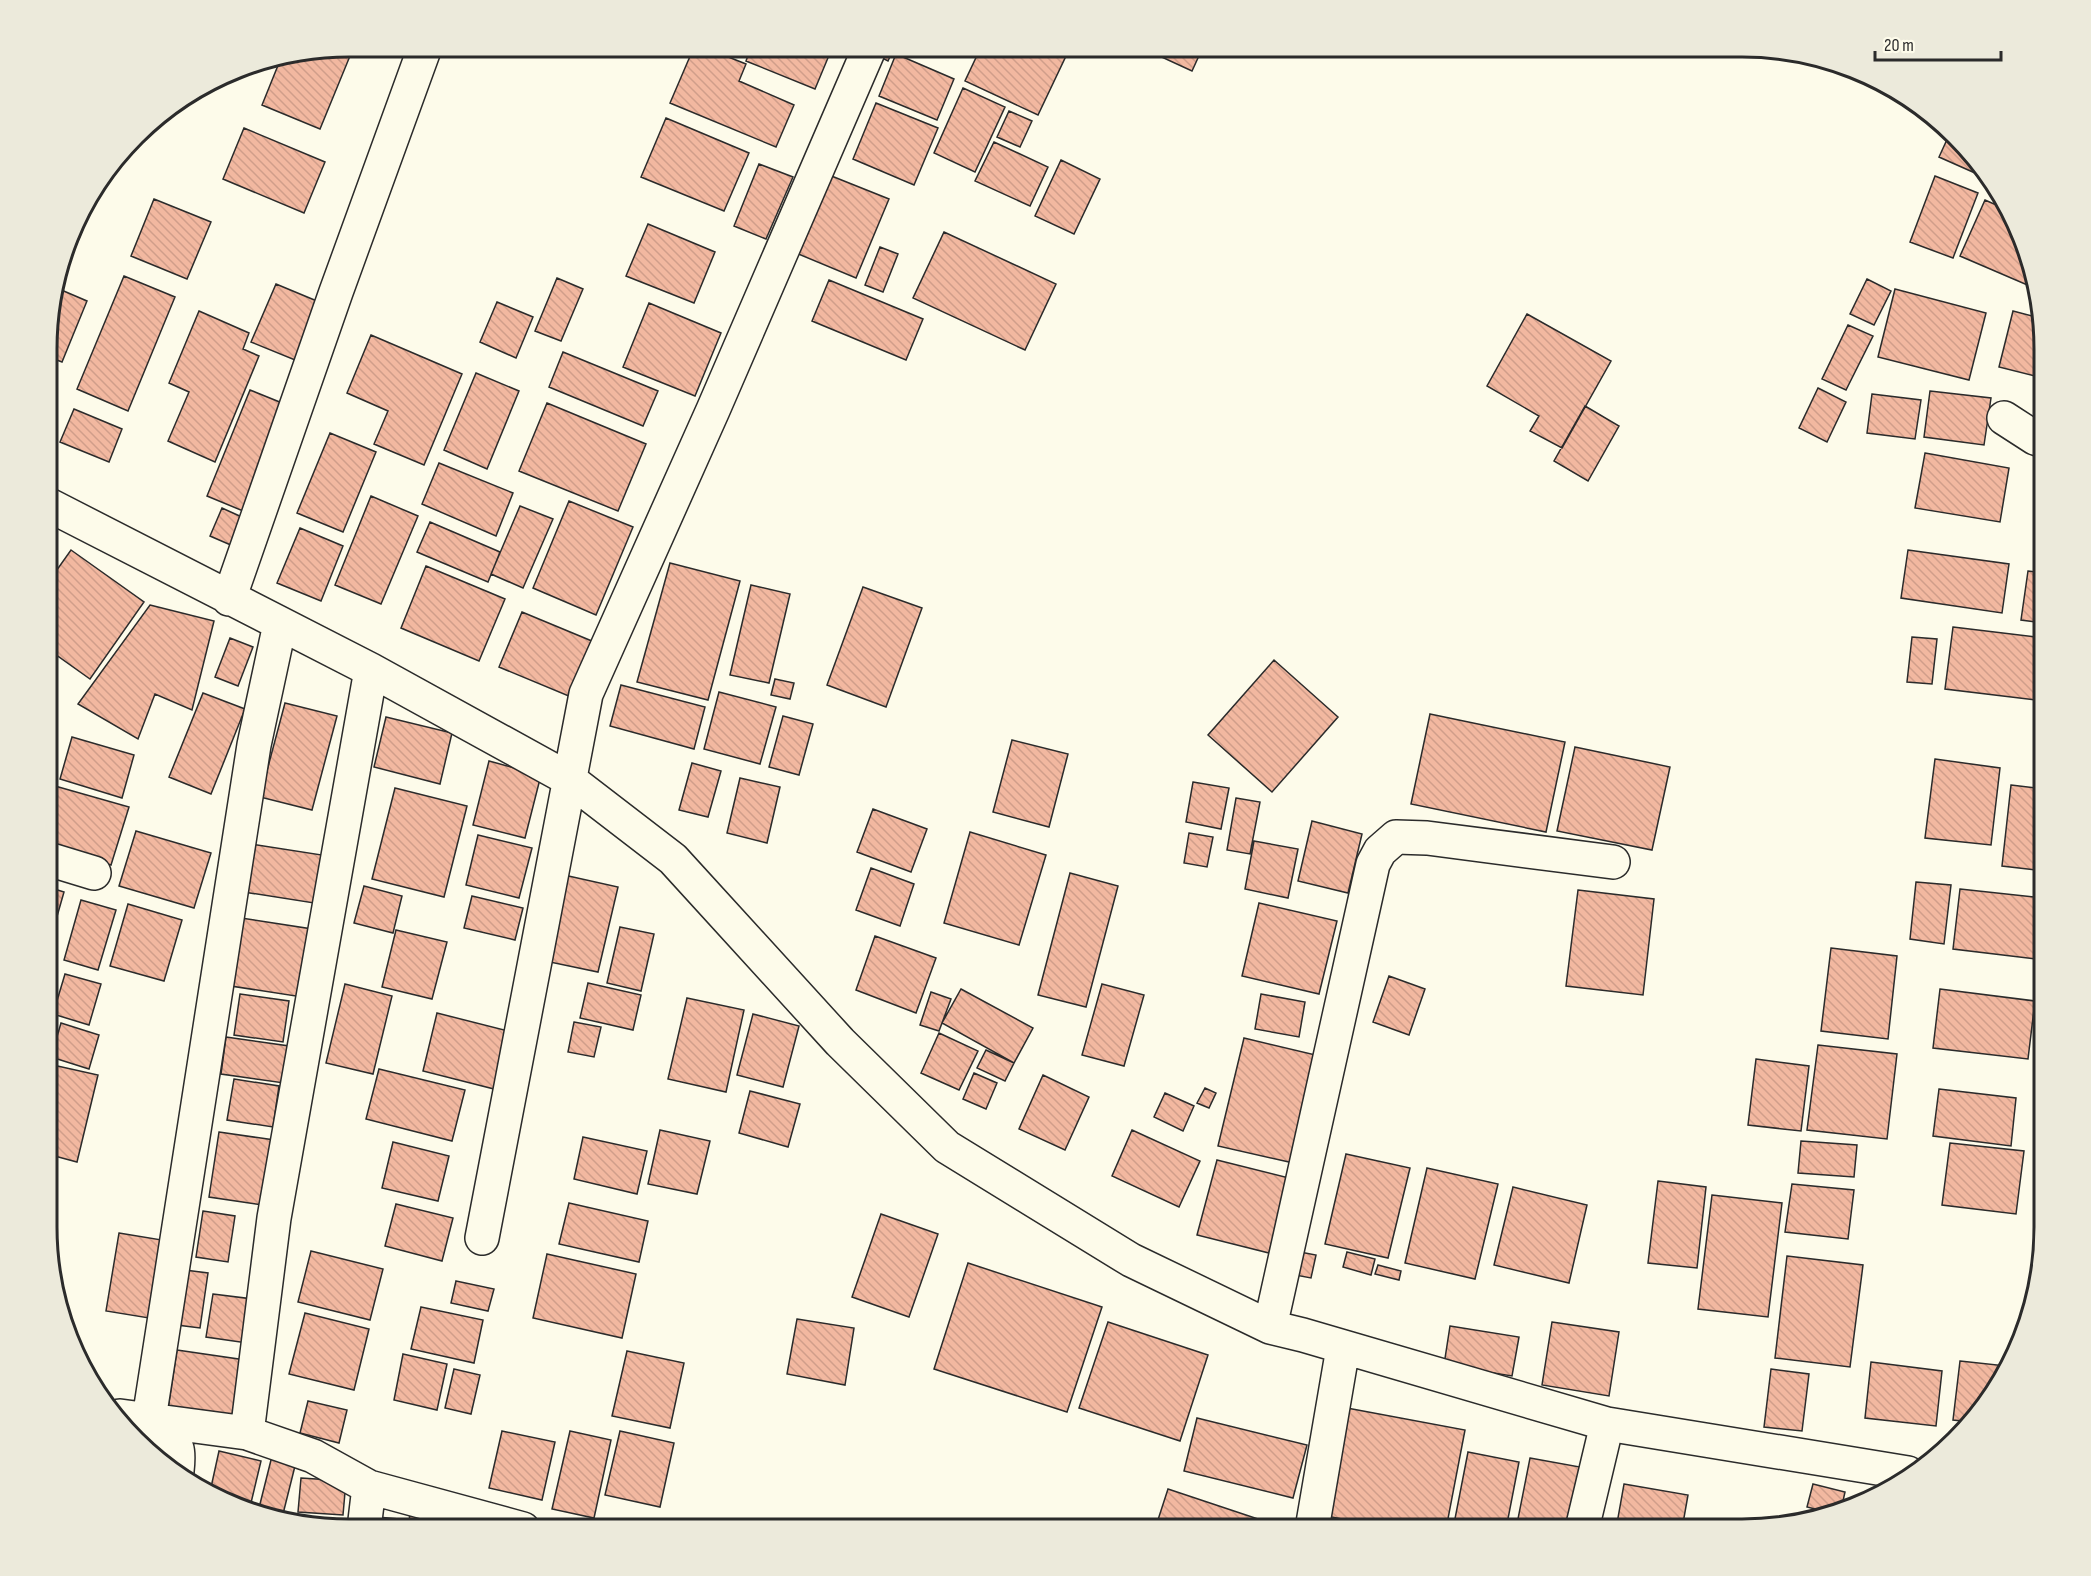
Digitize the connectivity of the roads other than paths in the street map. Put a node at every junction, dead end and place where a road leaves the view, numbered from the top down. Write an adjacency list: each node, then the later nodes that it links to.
1 (421, 57): 6 (street)
2 (866, 57): 9 (street)
3 (2004, 418): 4 (street)
4 (2034, 437)
5 (57, 509): 6 (street)
6 (229, 599): 7 (street)
7 (280, 624): 8 (street); 16 (street)
8 (371, 670): 9 (street); 18 (street)
9 (569, 779): 13 (street); 14 (street)
10 (57, 862): 12 (street)
11 (1613, 862): 14 (street)
12 (94, 873)
13 (482, 1238)
14 (1270, 1327): 15 (street)
15 (1343, 1348): 17 (street); 24 (street)
16 (134, 1418): 18 (street); 19 (street)
17 (1606, 1424): 20 (street); 25 (street)
18 (247, 1433): 21 (street)
19 (178, 1464)
20 (1901, 1472)
21 (369, 1487): 22 (street); 23 (street)
22 (365, 1519)
23 (486, 1519)
24 (1314, 1519)
25 (1584, 1519)

